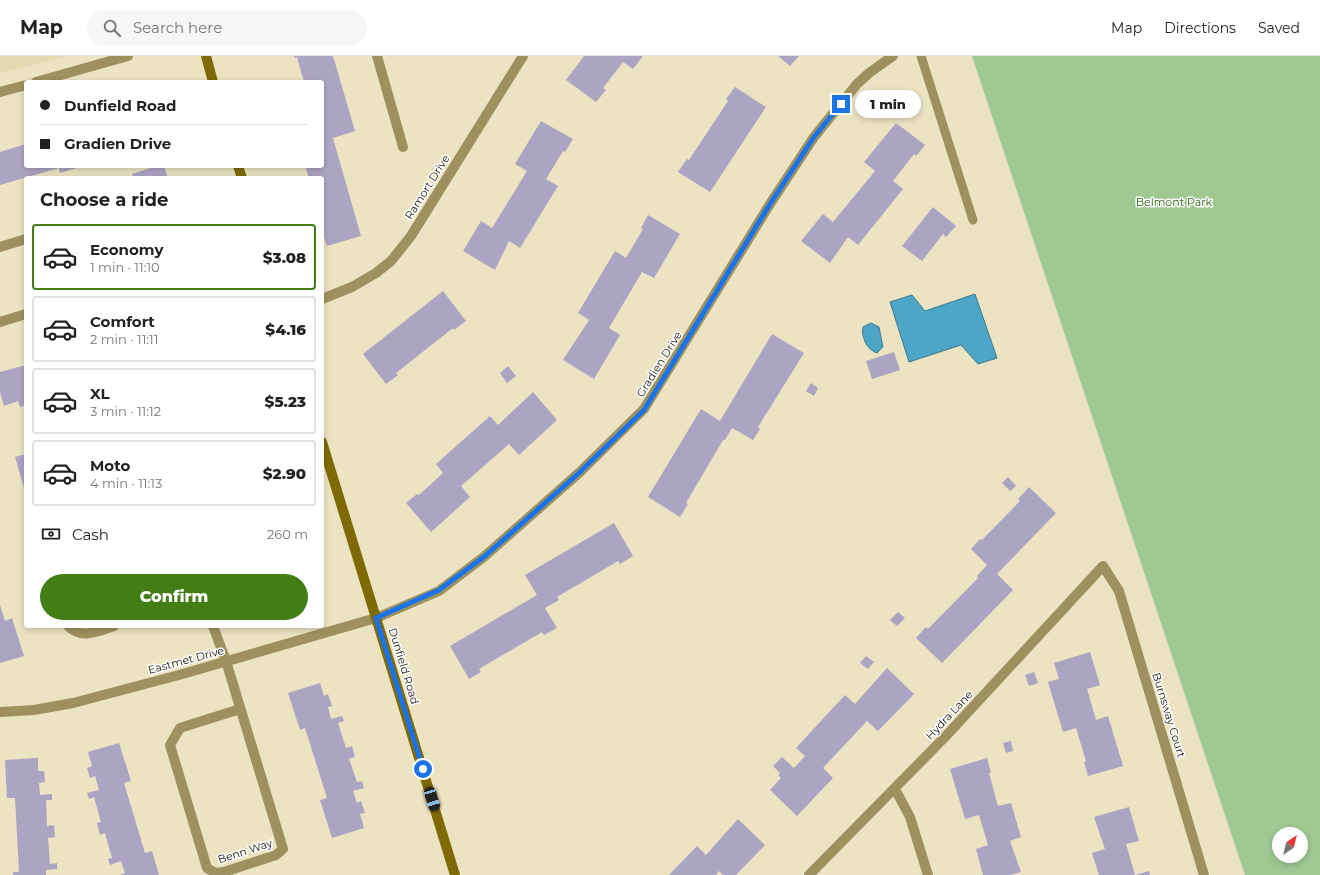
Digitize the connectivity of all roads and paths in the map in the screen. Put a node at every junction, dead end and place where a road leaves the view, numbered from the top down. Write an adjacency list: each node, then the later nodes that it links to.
1 (128, 56): 7 (street)
2 (206, 56): 8 (street)
3 (377, 56): 11 (street)
4 (523, 56): 15 (street, Ramort Drive)
5 (893, 56): 20 (street, Gradien Drive)
6 (921, 56): 12 (lane)
7 (43, 80)
8 (212, 80)
9 (24, 86): 10 (street)
10 (0, 92)
11 (403, 147)
12 (973, 220)
13 (24, 240): 14 (street)
14 (0, 247)
15 (324, 299)
16 (24, 315): 17 (street)
17 (0, 322)
18 (324, 449): 20 (street, Dunfield Road)
19 (1103, 566): 27 (street, Hydra Lane); 31 (street, Burnsway Court)
20 (376, 618): 24 (street, Eastmet Drive); 28 (street, Dunfield Road)
21 (70, 628): 22 (street)
22 (107, 628)
23 (214, 628): 24 (street, Benn Way)
24 (226, 661): 25 (street, Benn Way); 26 (street, Eastmet Drive)
25 (240, 709): 25 (street, Benn Way)
26 (0, 712)
27 (895, 789): 29 (street, Hydra Lane); 30 (street)
28 (455, 875)
29 (809, 875)
30 (928, 875)
31 (1204, 875)

